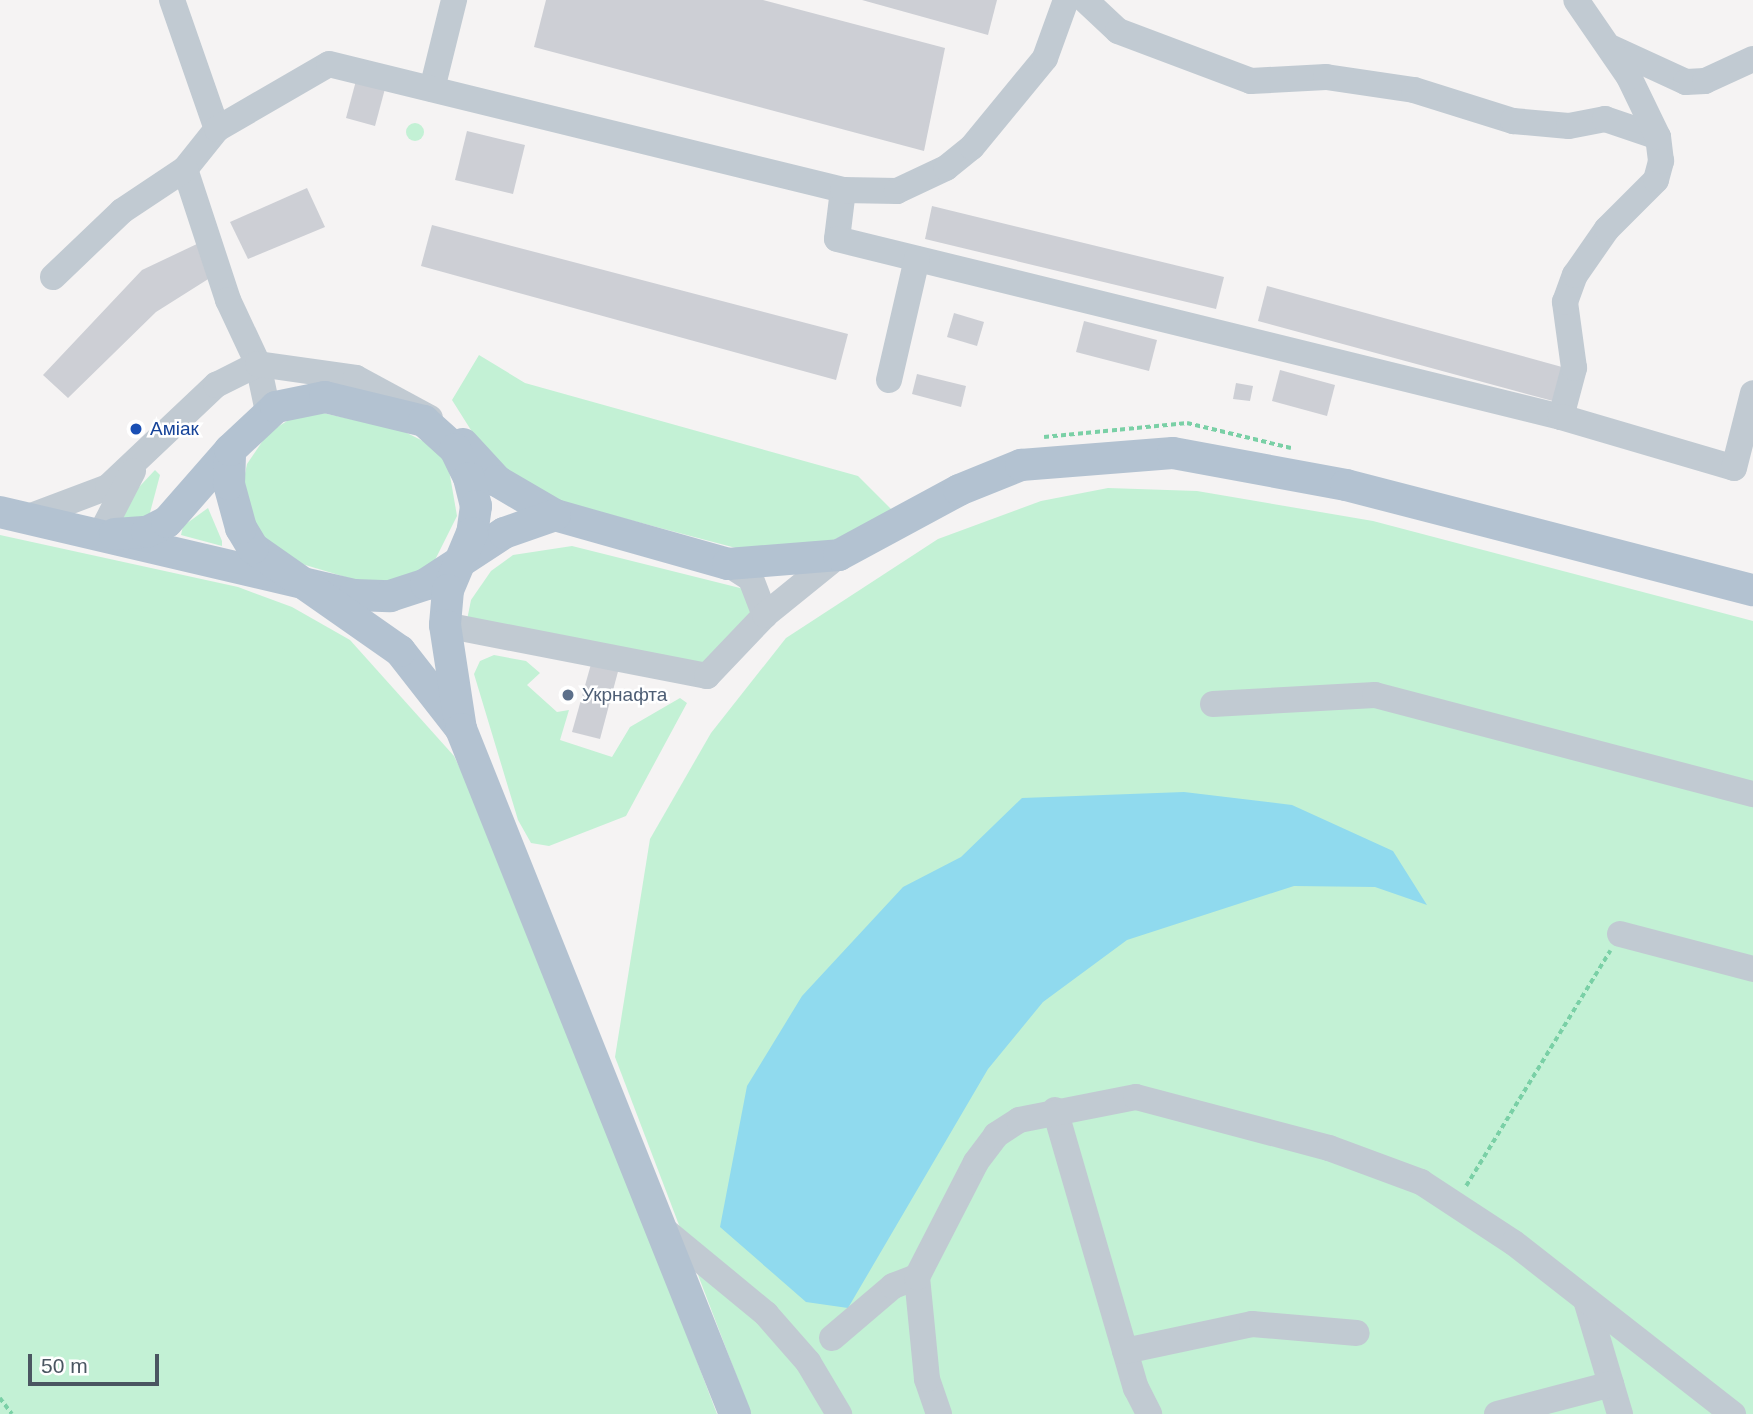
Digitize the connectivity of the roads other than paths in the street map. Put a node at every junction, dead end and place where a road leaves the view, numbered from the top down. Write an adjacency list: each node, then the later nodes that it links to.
1 (172, 0): 9 (street)
2 (454, 0): 8 (street)
3 (1066, 0): 12 (street)
4 (1085, 0): 10 (street)
5 (1576, 0): 6 (street)
6 (1608, 46): 7 (street); 10 (street)
7 (1753, 59)
8 (432, 89): 9 (street); 12 (street)
9 (217, 129): 11 (street)
10 (1658, 137): 19 (street)
11 (186, 169): 14 (street); 15 (street)
12 (843, 190): 13 (street)
13 (917, 259): 16 (street); 19 (street)
14 (53, 277)
15 (258, 364): 18 (street); 20 (street); 22 (street)
16 (889, 380)
17 (1753, 393): 19 (street)
18 (268, 412): 20 (main road); 21 (main road)
19 (1561, 417)
20 (431, 421): 24 (main road); 27 (main road)
21 (230, 450): 25 (main road); 29 (main road)
22 (134, 469): 23 (street); 25 (street)
23 (13, 515): 25 (main road)
24 (555, 515): 27 (main road); 28 (main road)
25 (100, 536): 29 (main road)
26 (839, 555): 28 (main road); 30 (main road); 31 (street)
27 (461, 558): 29 (main road); 32 (main road)
28 (728, 564): 31 (street)
29 (308, 584): 34 (main road)
30 (1753, 590)
31 (765, 615): 32 (street)
32 (445, 625): 34 (main road)
33 (1213, 704): 35 (street)
34 (461, 729): 39 (main road)
35 (1753, 794)
36 (1620, 934): 37 (street)
37 (1753, 968)
38 (1055, 1110): 40 (street); 41 (street); 44 (street)
39 (663, 1229): 46 (main road); 47 (street)
40 (917, 1277): 43 (street); 48 (street)
41 (1586, 1300): 45 (street); 52 (street)
42 (1357, 1333): 44 (street)
43 (832, 1338)
44 (1125, 1351): 49 (street)
45 (1611, 1384): 50 (street); 51 (street)
46 (734, 1412)
47 (839, 1414)
48 (939, 1414)
49 (1149, 1414)
50 (1497, 1414)
51 (1620, 1414)
52 (1733, 1414)

